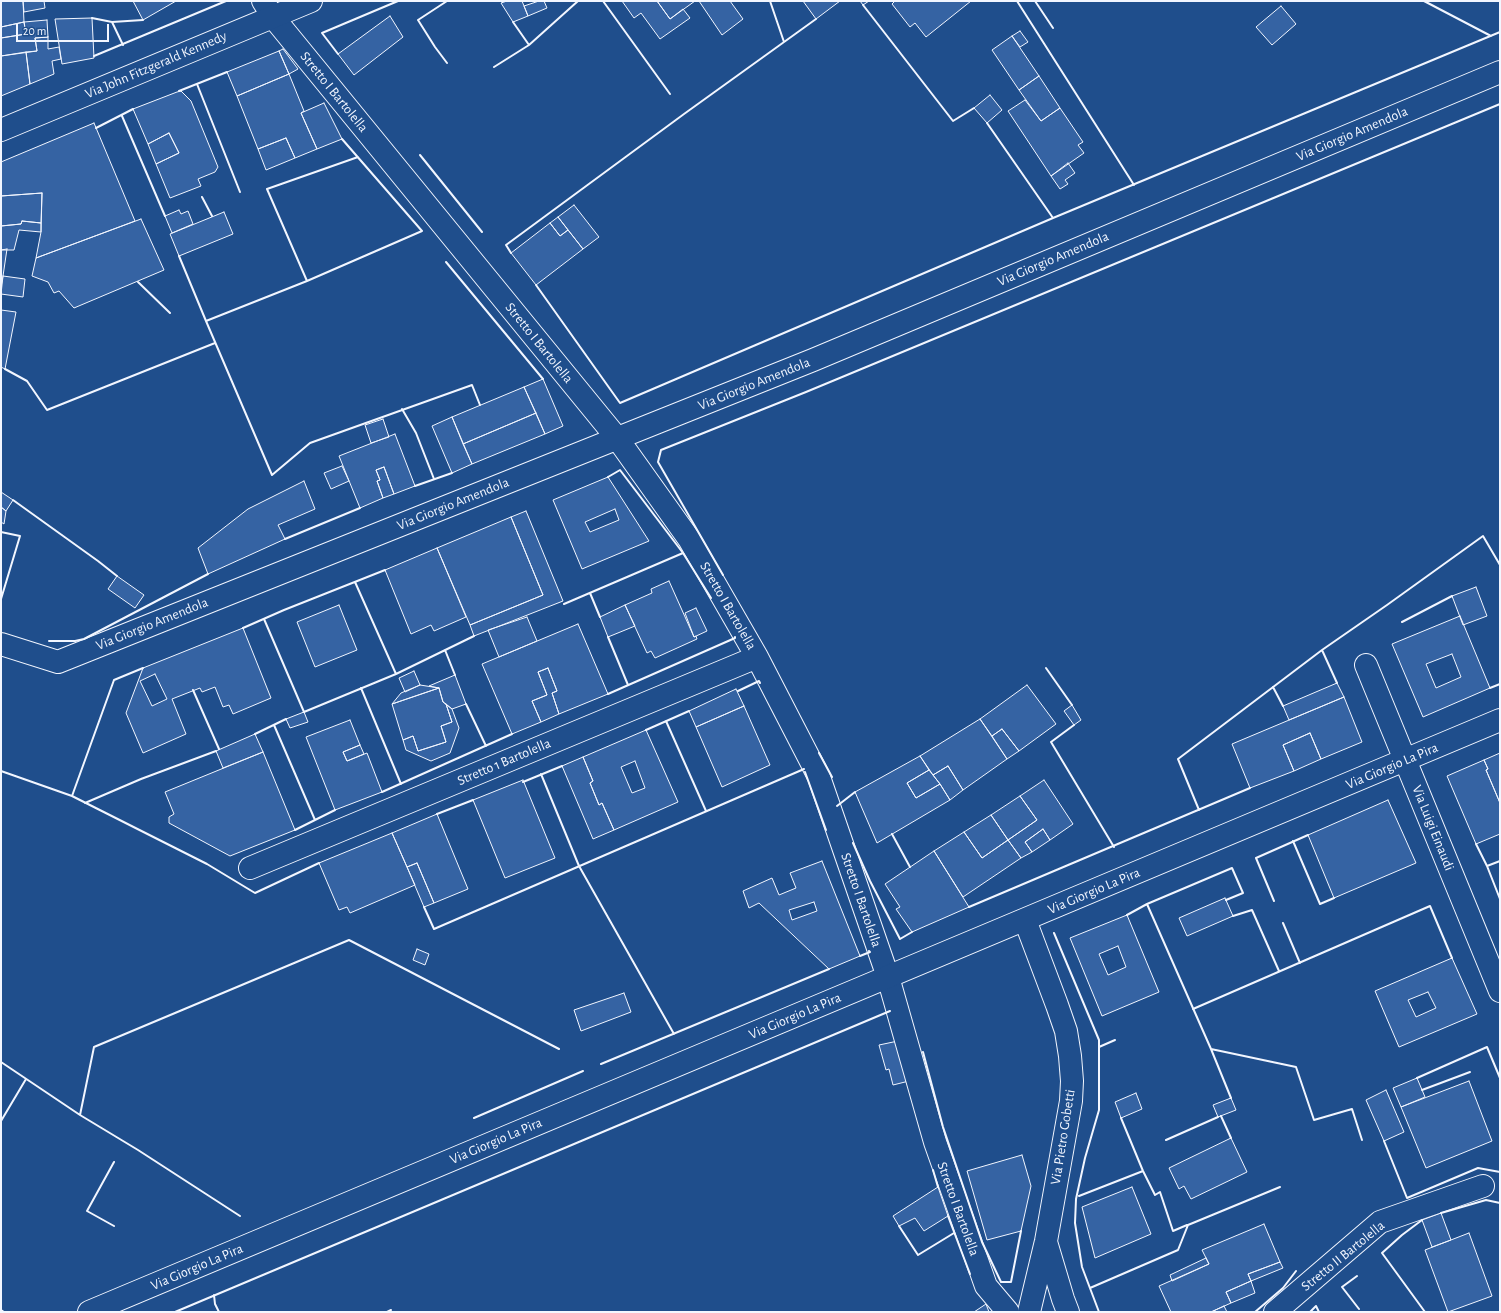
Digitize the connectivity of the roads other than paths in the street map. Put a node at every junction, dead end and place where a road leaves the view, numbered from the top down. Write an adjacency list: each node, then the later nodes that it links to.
1 (311, 1): 2 (street, Via John Fitzgerald Kennedy)
2 (268, 9): 4 (street, Via John Fitzgerald Kennedy); 5 (street, Stretto I Bartolella)
3 (1500, 72): 5 (street, Via Giorgio Amendola)
4 (1, 130)
5 (617, 438): 6 (street, Via Giorgio Amendola); 7 (street, Stretto I Bartolella)
6 (1, 644)
7 (757, 657): 11 (street, Stretto 1 Bartolella); 13 (street, Stretto I Bartolella)
8 (1366, 665): 10 (street, Via Luigi Einaudi)
9 (1500, 720): 10 (street, Via Giorgio La Pira)
10 (1405, 760): 12 (street, Via Giorgio La Pira); 14 (street, Via Luigi Einaudi)
11 (250, 868)
12 (1025, 920): 13 (street, Via Giorgio La Pira); 16 (street, Via Pietro Gobetti)
13 (888, 977): 17 (street, Via Giorgio La Pira); 18 (street, Stretto I Bartolella)
14 (1500, 991)
15 (1483, 1186): 21 (street, Stretto II Bartolella)
16 (1046, 1241): 19 (street); 20 (street)
17 (90, 1312)
18 (1008, 1312)
19 (1029, 1312)
20 (1068, 1312)
21 (1275, 1312)

